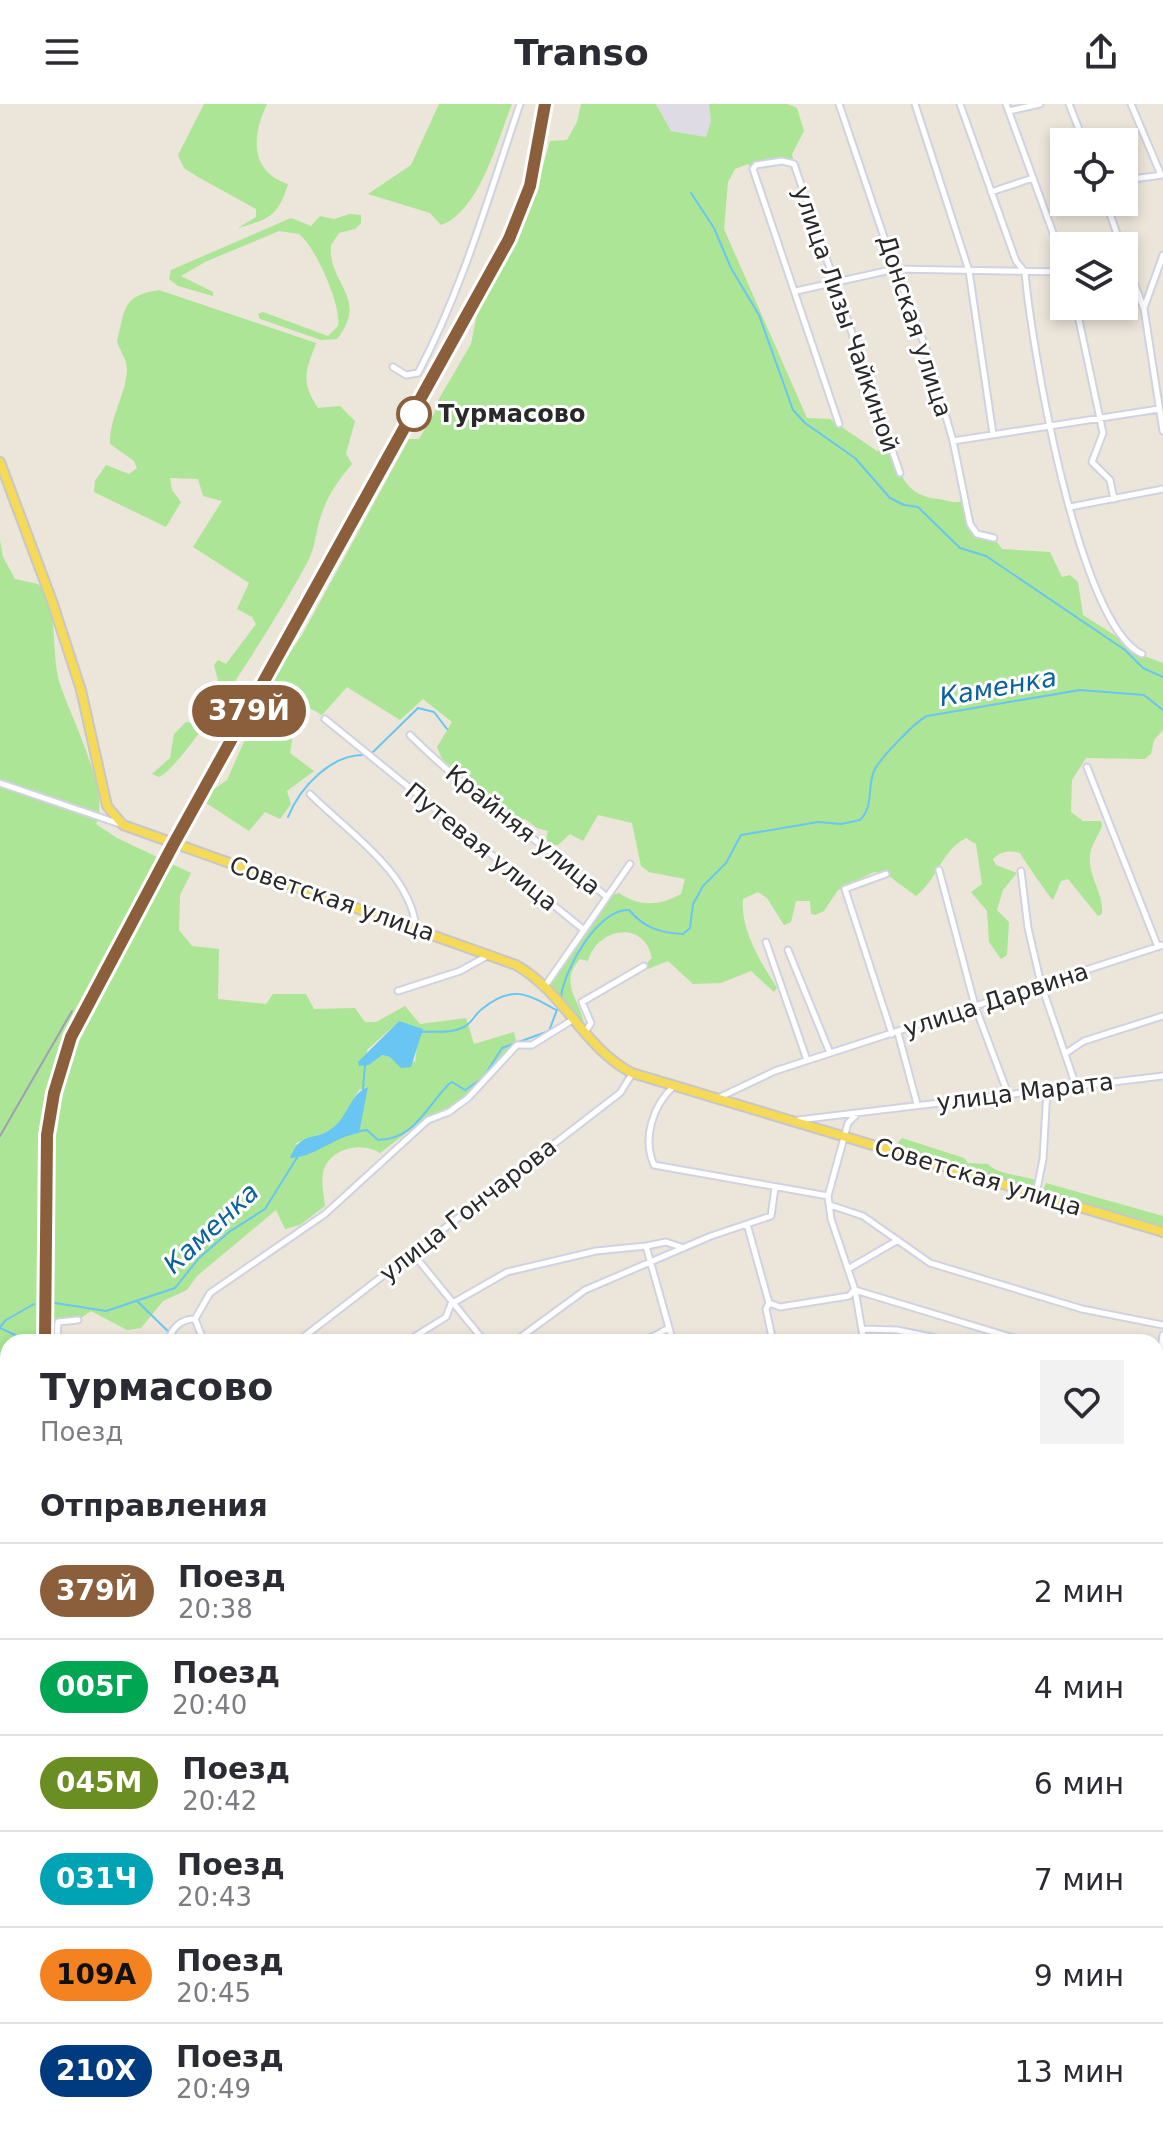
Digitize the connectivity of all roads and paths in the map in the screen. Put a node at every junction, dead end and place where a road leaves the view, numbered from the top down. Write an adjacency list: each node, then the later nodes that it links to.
1 (520, 104): 28 (street)
2 (839, 104): 17 (street, Донская улица)
3 (915, 104): 18 (street)
4 (960, 104): 14 (street)
5 (1006, 104): 9 (street)
6 (1040, 104): 9 (street)
7 (1069, 104): 10 (street)
8 (1131, 104): 11 (street)
9 (1009, 111): 12 (street)
10 (1078, 128)
11 (1162, 175): 13 (street)
12 (1033, 178): 14 (street); 15 (street)
13 (1138, 178)
14 (991, 192): 19 (street)
15 (1053, 232)
16 (1163, 255): 24 (street)
17 (895, 269): 18 (street); 21 (street); 35 (street, Донская улица)
18 (969, 271): 19 (street); 34 (street)
19 (1025, 272): 20 (street); 32 (street)
20 (1050, 272)
21 (834, 280): 22 (street); 22 (street, улица Лизы Чайкиной); 37 (street, улица Лизы Чайкиной)
22 (796, 291): 31 (street)
23 (1138, 296): 24 (street)
24 (1144, 309): 27 (street)
25 (1079, 320): 30 (street)
26 (1161, 361): 27 (street)
27 (1153, 363): 29 (street)
28 (393, 367)
29 (1159, 409): 30 (street); 33 (street)
30 (1098, 418): 32 (street); 39 (street)
31 (839, 424)
32 (1049, 428): 34 (street); 40 (street)
33 (1163, 431)
34 (993, 434): 35 (street)
35 (953, 441): 41 (street, Донская улица)
36 (0, 462): 48 (main road)
37 (900, 473)
38 (1163, 489): 39 (street)
39 (1114, 499): 40 (street)
40 (1070, 507): 42 (street)
41 (994, 538)
42 (1142, 654)
43 (325, 719): 55 (street, Путевая улица)
44 (410, 735): 53 (street, Крайняя улица)
45 (1087, 767): 57 (street)
46 (0, 783): 48 (street)
47 (310, 794): 54 (street)
48 (123, 825): 54 (main road, Советская улица)
49 (630, 864): 53 (street, Крайняя улица)
50 (939, 870): 64 (street)
51 (1021, 871): 61 (street)
52 (886, 874): 68 (street)
53 (607, 897): 55 (street)
54 (416, 927): 59 (main road, Советская улица)
55 (584, 930): 62 (street)
56 (766, 942): 71 (street)
57 (1161, 946): 61 (street, улица Дарвина)
58 (788, 950): 69 (street)
59 (490, 954): 62 (main road, Советская улица); 63 (street, Советская улица)
60 (644, 966): 67 (street)
61 (1041, 984): 64 (street, улица Дарвина); 70 (street)
62 (545, 986): 66 (main road, Советская улица)
63 (398, 991)
64 (975, 1006): 68 (street, улица Дарвина); 77 (street)
65 (1163, 1016): 70 (street)
66 (574, 1019): 67 (main road, Советская улица); 99 (street)
67 (584, 1033): 72 (main road, Советская улица)
68 (895, 1033): 69 (street, улица Дарвина); 79 (street)
69 (830, 1053): 71 (street, улица Дарвина)
70 (1066, 1053): 75 (street)
71 (807, 1060): 78 (street, улица Дарвина)
72 (632, 1073): 74 (main road, Советская улица); 92 (street, улица Гончарова)
73 (1163, 1076): 75 (street, улица Марата)
74 (675, 1086): 78 (main road, Советская улица); 84 (street)
75 (1076, 1086): 76 (street, улица Марата)
76 (1047, 1090): 77 (street, улица Марата); 85 (street)
77 (1008, 1094): 79 (street, улица Марата)
78 (717, 1098): 82 (main road, Советская улица)
79 (917, 1104): 80 (street, улица Марата)
80 (888, 1108): 81 (street, Советская улица)
81 (859, 1113): 82 (street, Советская улица); 83 (street)
82 (793, 1120): 83 (main road, Советская улица)
83 (843, 1137): 85 (main road, Советская улица); 86 (street)
84 (775, 1188): 86 (street); 88 (street)
85 (1036, 1194): 89 (main road, Советская улица)
86 (828, 1196): 87 (street)
87 (830, 1205): 90 (street); 95 (street)
88 (747, 1224): 93 (street); 97 (street)
89 (1163, 1232)
90 (898, 1240): 95 (street); 101 (street)
91 (646, 1246): 93 (street); 94 (street); 98 (street)
92 (419, 1247): 98 (street); 107 (street, улица Гончарова)
93 (685, 1248): 94 (street)
94 (653, 1263): 102 (street); 110 (street)
95 (848, 1269): 96 (street)
96 (855, 1290): 97 (street); 103 (street); 116 (street)
97 (769, 1303): 113 (street)
98 (451, 1304): 108 (street); 109 (street)
99 (195, 1319): 105 (street); 106 (street)
100 (78, 1320): 104 (street)
101 (1163, 1325)
102 (669, 1328): 111 (street); 112 (street)
103 (863, 1329): 114 (street); 115 (street)
104 (57, 1334)
105 (170, 1334)
106 (201, 1334)
107 (307, 1334)
108 (419, 1334)
109 (478, 1334)
110 (525, 1334)
111 (658, 1334)
112 (671, 1334)
113 (771, 1334)
114 (863, 1334)
115 (916, 1334)
116 (1001, 1334)

